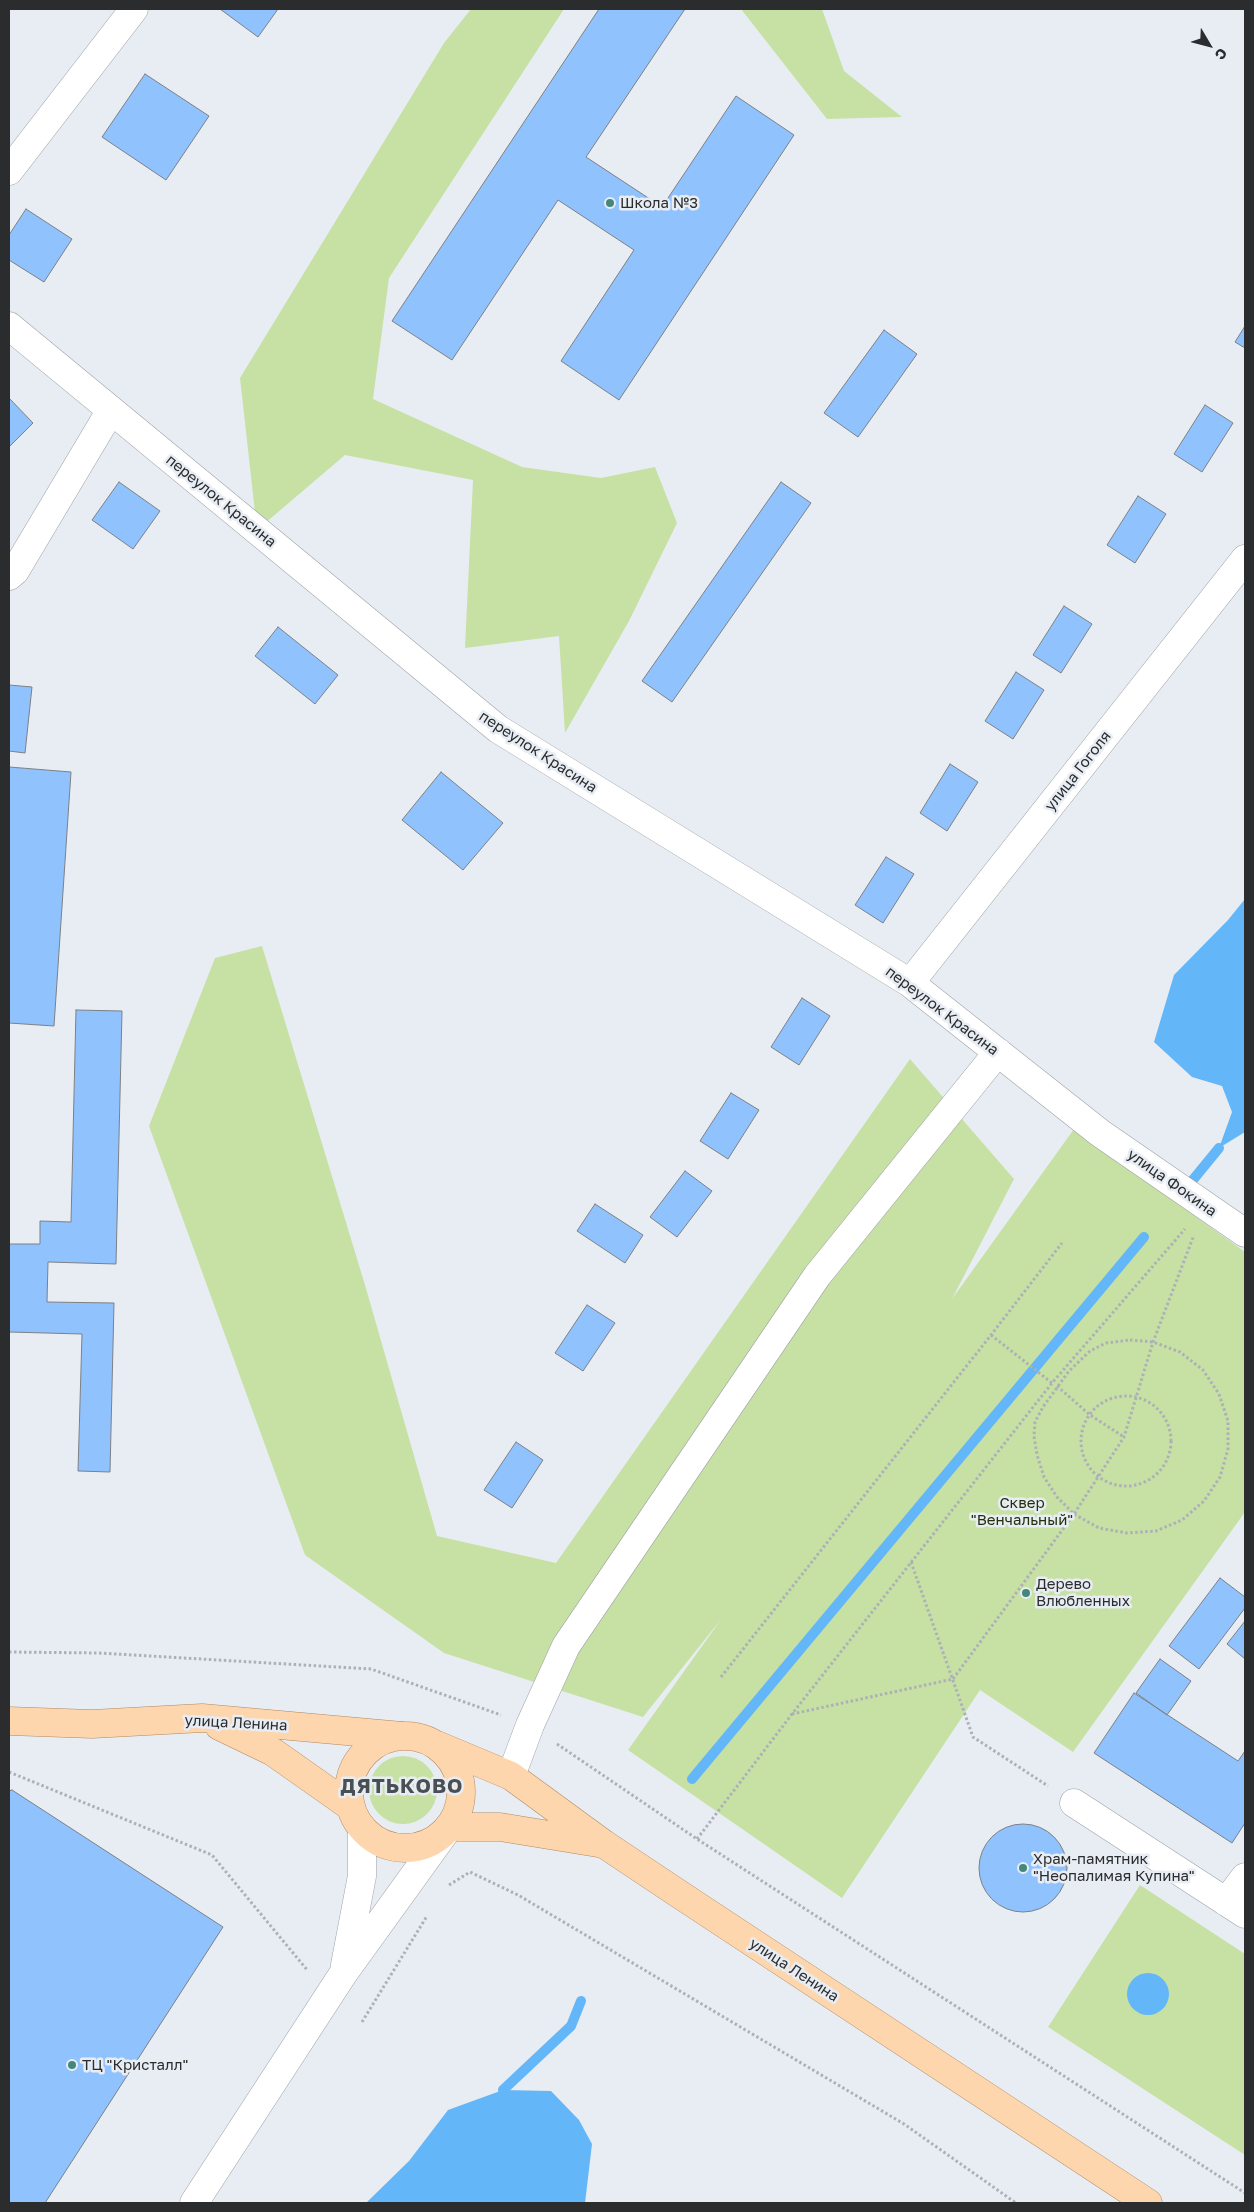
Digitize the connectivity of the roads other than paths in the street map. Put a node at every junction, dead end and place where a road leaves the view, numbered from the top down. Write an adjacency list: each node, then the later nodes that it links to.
1 (134, 9): 2 (street)
2 (9, 170)
3 (9, 326): 4 (street, переулок Красина)
4 (111, 410): 6 (street); 7 (street, переулок Красина)
5 (1245, 559): 7 (street, улица Гоголя)
6 (9, 576)
7 (910, 983): 8 (street, переулок Красина)
8 (998, 1052): 9 (street, переулок Красина); 15 (street)
9 (1100, 1133): 10 (street, улица Фокина)
10 (1245, 1233)
11 (202, 1718): 12 (main road, улица Ленина); 13 (main road, улица Ленина); 17 (main road)
12 (9, 1722)
13 (402, 1736): 14 (main road); 17 (main road)
14 (437, 1745): 15 (main road, улица Ленина); 18 (main road)
15 (511, 1776): 19 (main road, улица Ленина)
16 (1074, 1803): 21 (street)
17 (356, 1817): 18 (main road); 22 (street)
18 (449, 1828): 19 (main road); 22 (street)
19 (604, 1844): 24 (main road, улица Ленина)
20 (1245, 1877): 21 (street)
21 (1236, 1908)
22 (343, 1974): 23 (street)
23 (194, 2203)
24 (1148, 2203)

